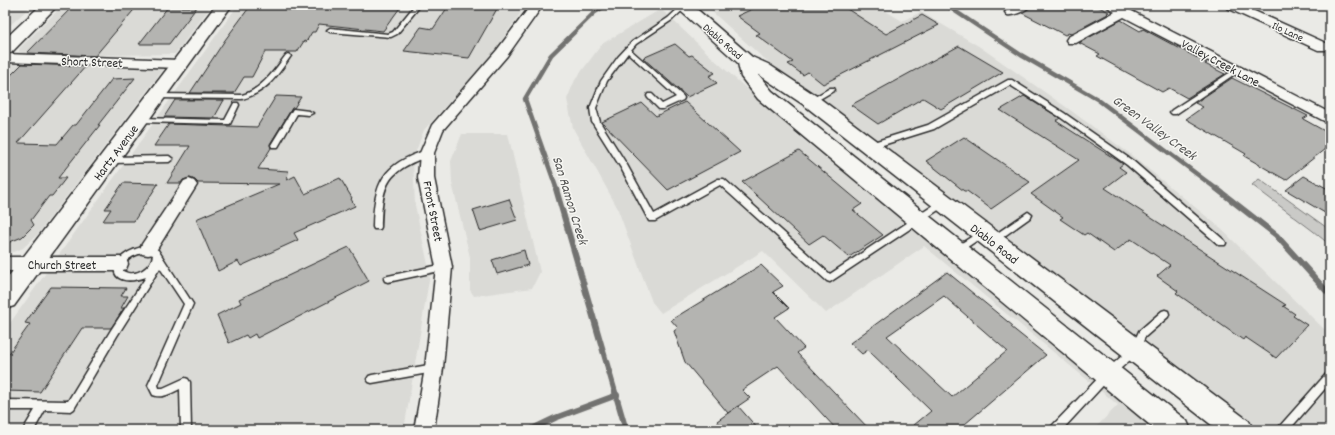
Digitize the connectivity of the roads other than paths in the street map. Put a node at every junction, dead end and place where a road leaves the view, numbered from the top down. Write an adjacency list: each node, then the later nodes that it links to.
1 (50, 5): 14 (street)
2 (224, 5): 19 (street, Hartz Avenue)
3 (418, 5): 11 (lane)
4 (537, 5): 32 (street, Front Street)
5 (684, 5): 15 (lane); 18 (street, Diablo Road)
6 (1025, 5): 9 (street)
7 (1111, 5): 10 (street, Valley Creek Lane)
8 (1231, 5): 13 (street, Ilo Lane)
9 (1011, 12)
10 (1124, 12): 12 (street); 20 (street, Valley Creek Lane)
11 (330, 30)
12 (1072, 40)
13 (1323, 47)
14 (5, 49)
15 (628, 50): 23 (lane); 38 (lane)
16 (288, 56): 22 (lane)
17 (5, 58): 19 (street, Short Street)
18 (746, 61): 24 (street, Diablo Road); 38 (street, Diablo Road)
19 (180, 64): 22 (street, Hartz Avenue)
20 (1237, 70): 26 (lane); 28 (street, Valley Creek Lane)
21 (832, 90): 24 (lane)
22 (156, 96): 29 (street, Hartz Avenue)
23 (650, 96)
24 (810, 101): 31 (street, Diablo Road)
25 (236, 105): 29 (lane)
26 (1174, 112)
27 (309, 113): 30 (lane)
28 (1330, 119)
29 (138, 120): 34 (street, Hartz Avenue)
30 (275, 145)
31 (869, 146): 36 (street, Diablo Road); 41 (lane)
32 (427, 153): 39 (lane); 47 (street, Front Street)
33 (168, 159): 34 (lane)
34 (109, 160): 45 (street, Hartz Avenue)
35 (189, 185): 43 (street)
36 (942, 203): 38 (lane); 40 (street, Diablo Road)
37 (1028, 215): 40 (lane)
38 (918, 220): 42 (street, Diablo Road)
39 (377, 227)
40 (987, 237): 42 (lane); 51 (street, Diablo Road)
41 (1222, 243)
42 (956, 251): 53 (street, Diablo Road)
43 (155, 256): 46 (lane); 46 (lane); 57 (lane); 59 (lane)
44 (5, 264): 45 (street, Church Street)
45 (31, 264): 46 (street, Church Street); 49 (street, Hartz Avenue)
46 (120, 264)
47 (444, 267): 48 (lane); 52 (street, Front Street)
48 (388, 279)
49 (5, 299)
50 (1165, 314): 51 (lane)
51 (1135, 350): 53 (lane); 63 (street, Diablo Road)
52 (434, 368): 55 (lane); 60 (street, Front Street)
53 (1108, 374): 61 (lane); 62 (street, Diablo Road)
54 (1330, 376): 64 (lane)
55 (372, 379)
56 (5, 405): 57 (lane)
57 (43, 405): 58 (lane)
58 (28, 430)
59 (186, 430)
60 (424, 430)
61 (1055, 430)
62 (1177, 430)
63 (1240, 430)
64 (1283, 430)

